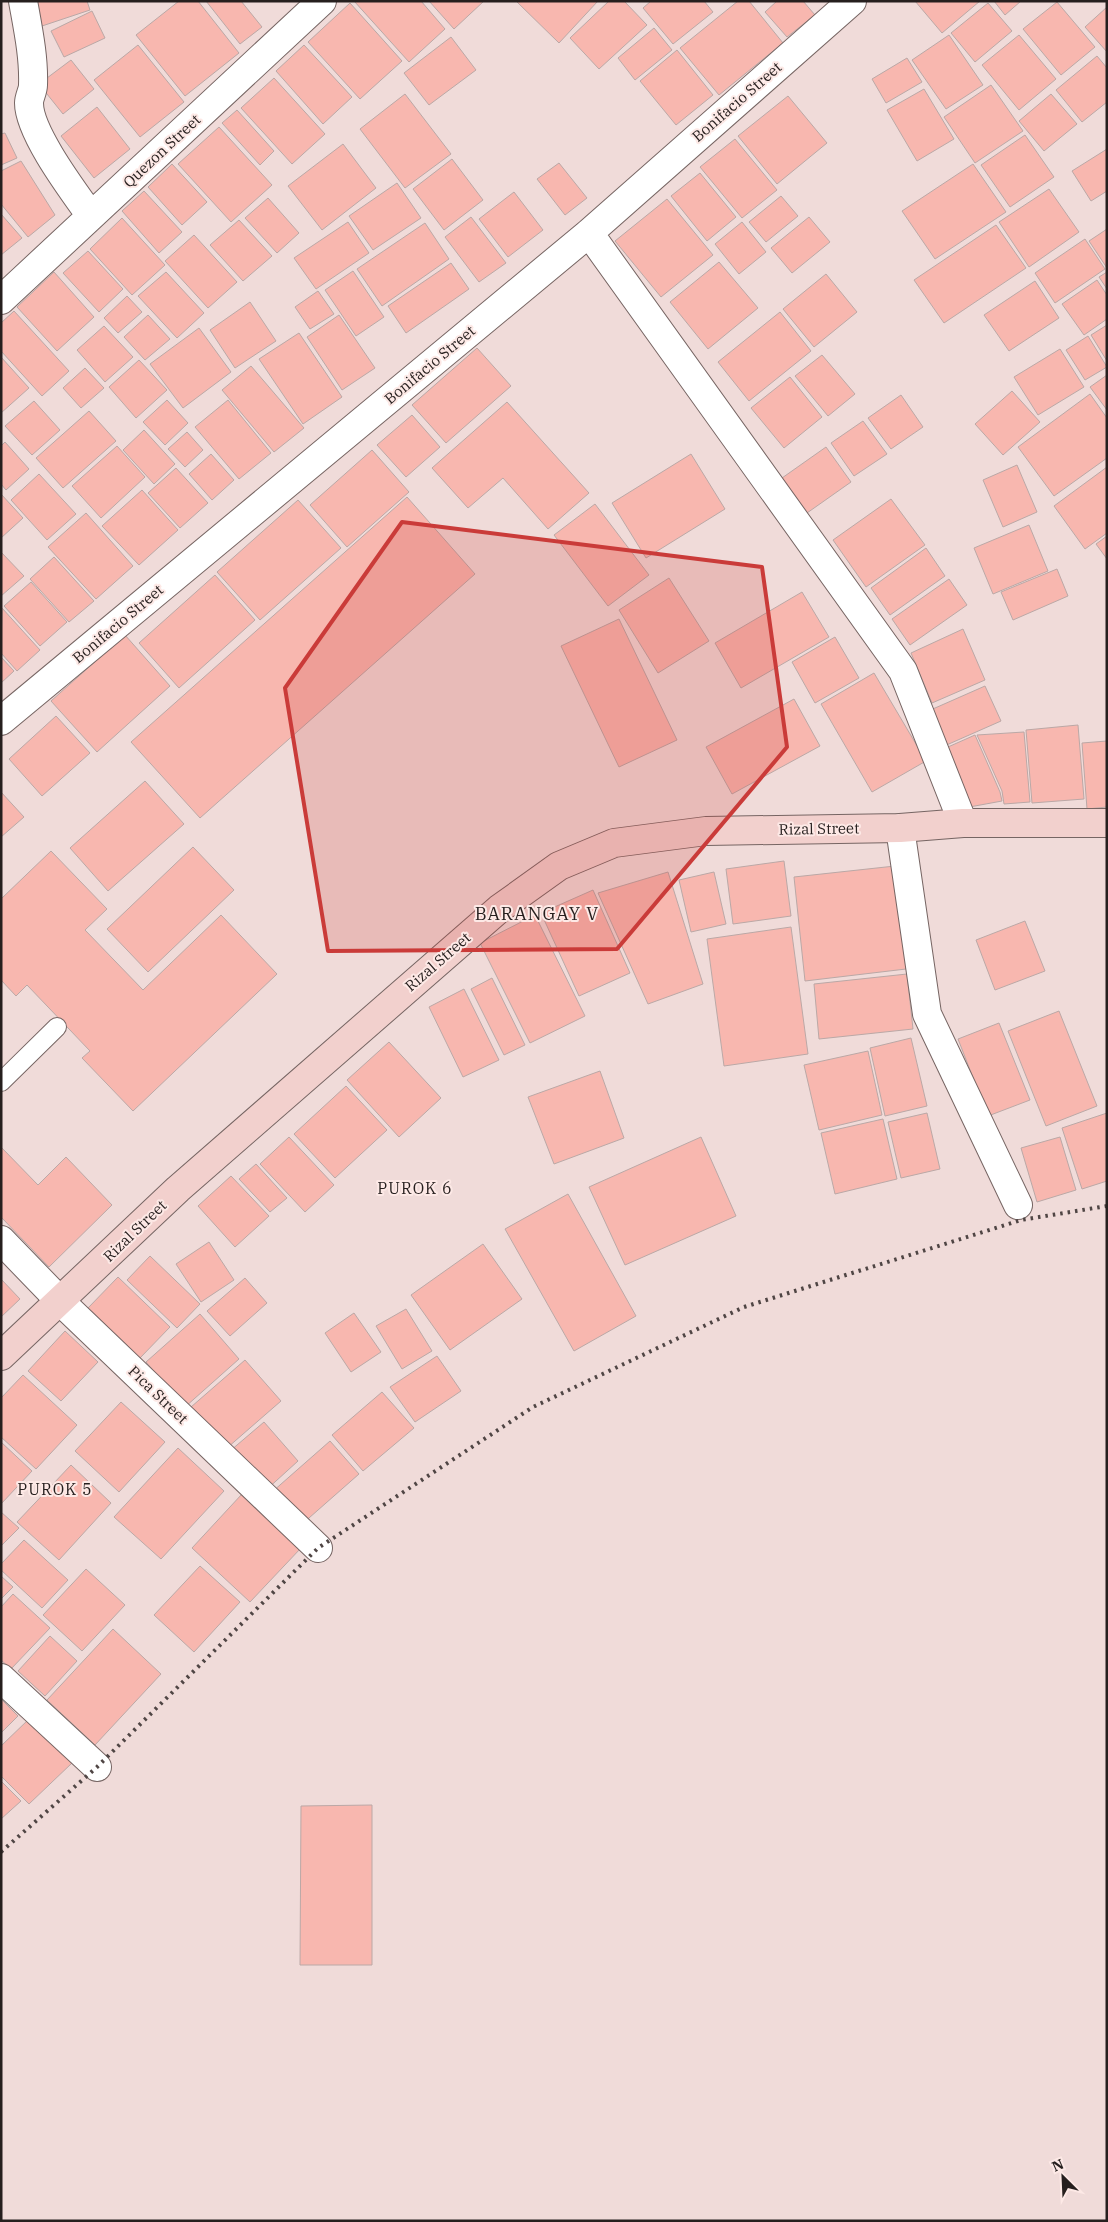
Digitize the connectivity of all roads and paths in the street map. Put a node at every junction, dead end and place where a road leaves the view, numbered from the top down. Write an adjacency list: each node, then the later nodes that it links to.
1 (23, 1): 4 (street)
2 (322, 1): 4 (street, Quezon Street)
3 (852, 1): 5 (street, Bonifacio Street)
4 (92, 216): 6 (street, Quezon Street)
5 (589, 233): 7 (street, Bonifacio Street); 8 (street)
6 (1, 300)
7 (1, 722)
8 (964, 823): 9 (street, Rizal Street); 10 (street, Rizal Street)
9 (1107, 823)
10 (900, 828): 13 (street); 15 (street, Rizal Street)
11 (57, 1027): 12 (lane)
12 (1, 1082)
13 (1018, 1205)
14 (1, 1240): 15 (street, Pica Street)
15 (61, 1302): 16 (street, Rizal Street); 17 (street, Pica Street)
16 (1, 1356)
17 (318, 1548)
18 (1, 1678): 19 (street)
19 (97, 1767)

